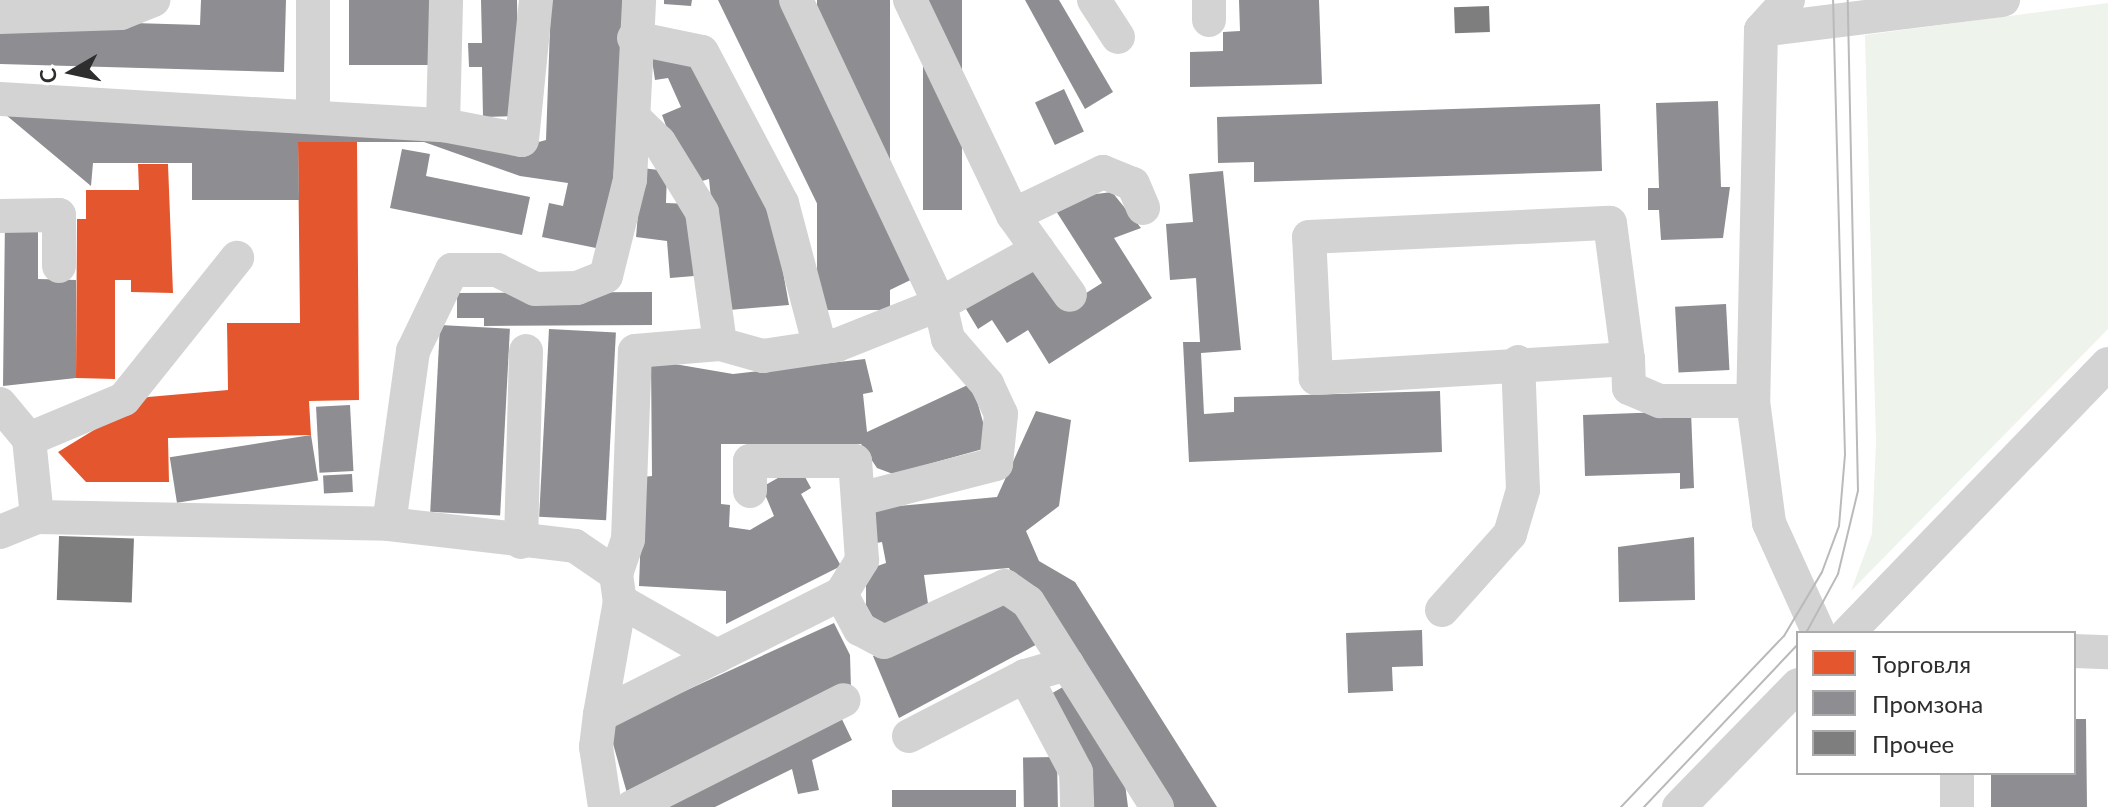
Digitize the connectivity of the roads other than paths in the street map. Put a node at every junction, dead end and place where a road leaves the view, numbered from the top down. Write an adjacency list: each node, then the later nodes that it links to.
1 (154, 0): 11 (street)
2 (313, 0): 17 (street)
3 (446, 0): 19 (street)
4 (536, 0): 19 (street)
5 (639, 0): 15 (street)
6 (796, 0): 27 (street)
7 (910, 0): 21 (street)
8 (1094, 0): 14 (street)
9 (1788, 0): 13 (street)
10 (2003, 0): 13 (street)
11 (121, 6): 12 (street)
12 (0, 17)
13 (1761, 30): 34 (street)
14 (1118, 37)
15 (634, 38): 18 (street); 29 (street)
16 (0, 99): 17 (street)
17 (313, 112): 19 (street)
18 (636, 120): 28 (street); 40 (street)
19 (443, 125)
20 (1143, 208): 21 (street)
21 (1013, 215): 23 (street)
22 (0, 216): 25 (street)
23 (1038, 250): 26 (street); 27 (street)
24 (237, 258): 36 (street)
25 (59, 266)
26 (1070, 295)
27 (940, 304): 29 (street); 38 (street)
28 (720, 344): 29 (street); 43 (street)
29 (820, 347)
30 (526, 351): 42 (street)
31 (1628, 359): 32 (street); 32 (street); 34 (street)
32 (1518, 362): 45 (street)
33 (2108, 364): 47 (street)
34 (1753, 401): 46 (street)
35 (0, 404): 36 (street)
36 (29, 439): 39 (street)
37 (750, 491): 38 (street)
38 (860, 499): 44 (street)
39 (37, 517): 40 (street); 41 (street)
40 (389, 524): 42 (street)
41 (0, 532)
42 (521, 542): 43 (street)
43 (618, 588): 50 (street); 55 (street)
44 (841, 594): 50 (street); 51 (street)
45 (1442, 610)
46 (1818, 631)
47 (1850, 631)
48 (2076, 651): 49 (street)
49 (2108, 652)
50 (717, 656): 55 (street)
51 (1067, 664): 52 (street); 61 (street)
52 (1025, 676): 56 (street); 60 (street)
53 (1796, 687): 62 (street)
54 (844, 700): 59 (street)
55 (600, 715): 58 (street)
56 (909, 736)
57 (1957, 775): 63 (street)
58 (605, 807)
59 (632, 807)
60 (1077, 807)
61 (1157, 807)
62 (1679, 807)
63 (1957, 807)

